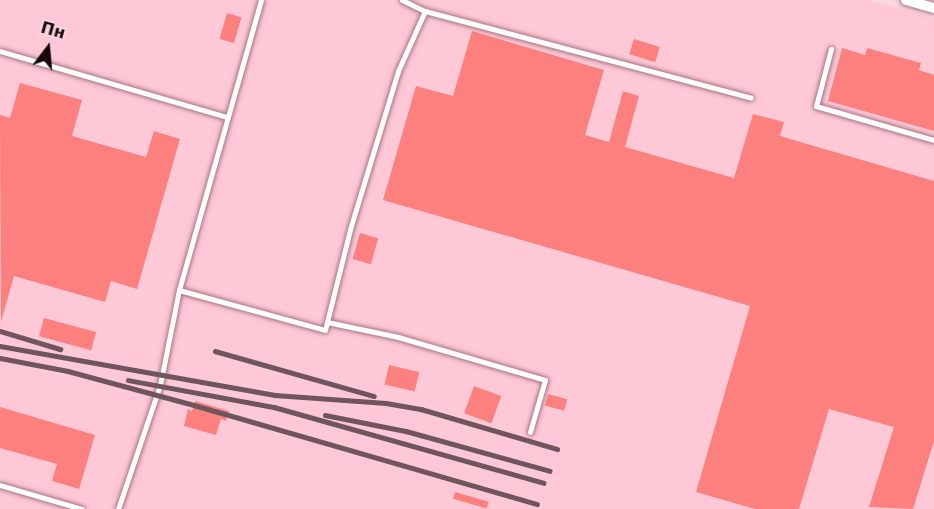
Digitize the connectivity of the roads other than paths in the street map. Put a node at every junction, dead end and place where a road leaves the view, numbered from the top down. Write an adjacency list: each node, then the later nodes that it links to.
1 (261, 0): 9 (lane)
2 (402, 0): 5 (lane)
3 (906, 0): 4 (street)
4 (934, 8)
5 (425, 11): 8 (lane); 12 (lane)
6 (831, 49): 10 (lane)
7 (0, 51): 9 (lane)
8 (751, 99)
9 (227, 117): 11 (lane)
10 (934, 140)
11 (179, 290): 12 (lane); 16 (lane)
12 (327, 322): 13 (lane)
13 (530, 432)
14 (0, 485): 15 (lane)
15 (82, 509)
16 (118, 509)

